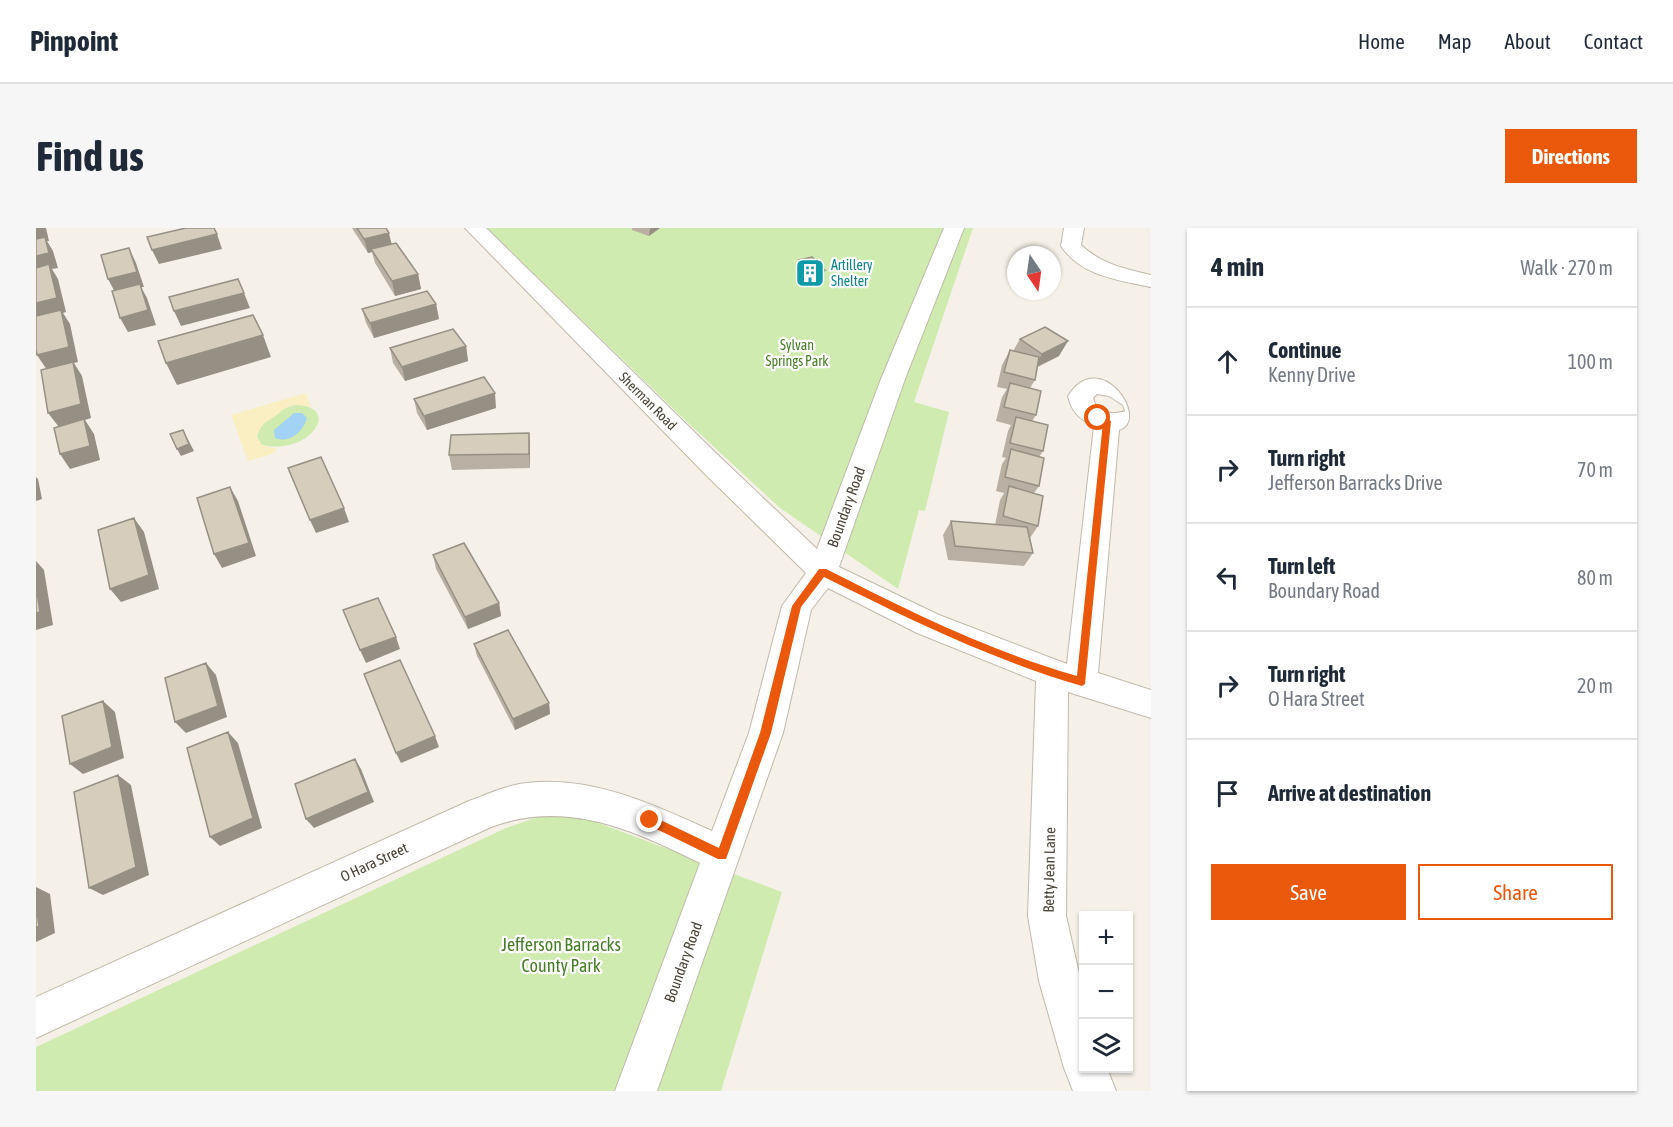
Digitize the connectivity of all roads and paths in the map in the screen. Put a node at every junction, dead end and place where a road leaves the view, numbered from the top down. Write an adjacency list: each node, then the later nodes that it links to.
1 (475, 228): 6 (street, Sherman Road)
2 (954, 228): 6 (street, Boundary Road)
3 (1074, 228): 4 (street)
4 (1151, 280)
5 (1107, 421): 7 (street, Betty Jean Lane)
6 (823, 572): 7 (street, Sherman Road); 9 (street, Boundary Road)
7 (1067, 677): 8 (street, Sherman Road); 11 (street, Betty Jean Lane)
8 (1151, 704)
9 (722, 855): 10 (street, O Hara Street); 13 (street, Boundary Road)
10 (36, 1018)
11 (1079, 1048)
12 (1087, 1073): 14 (street)
13 (636, 1091)
14 (1095, 1091)

